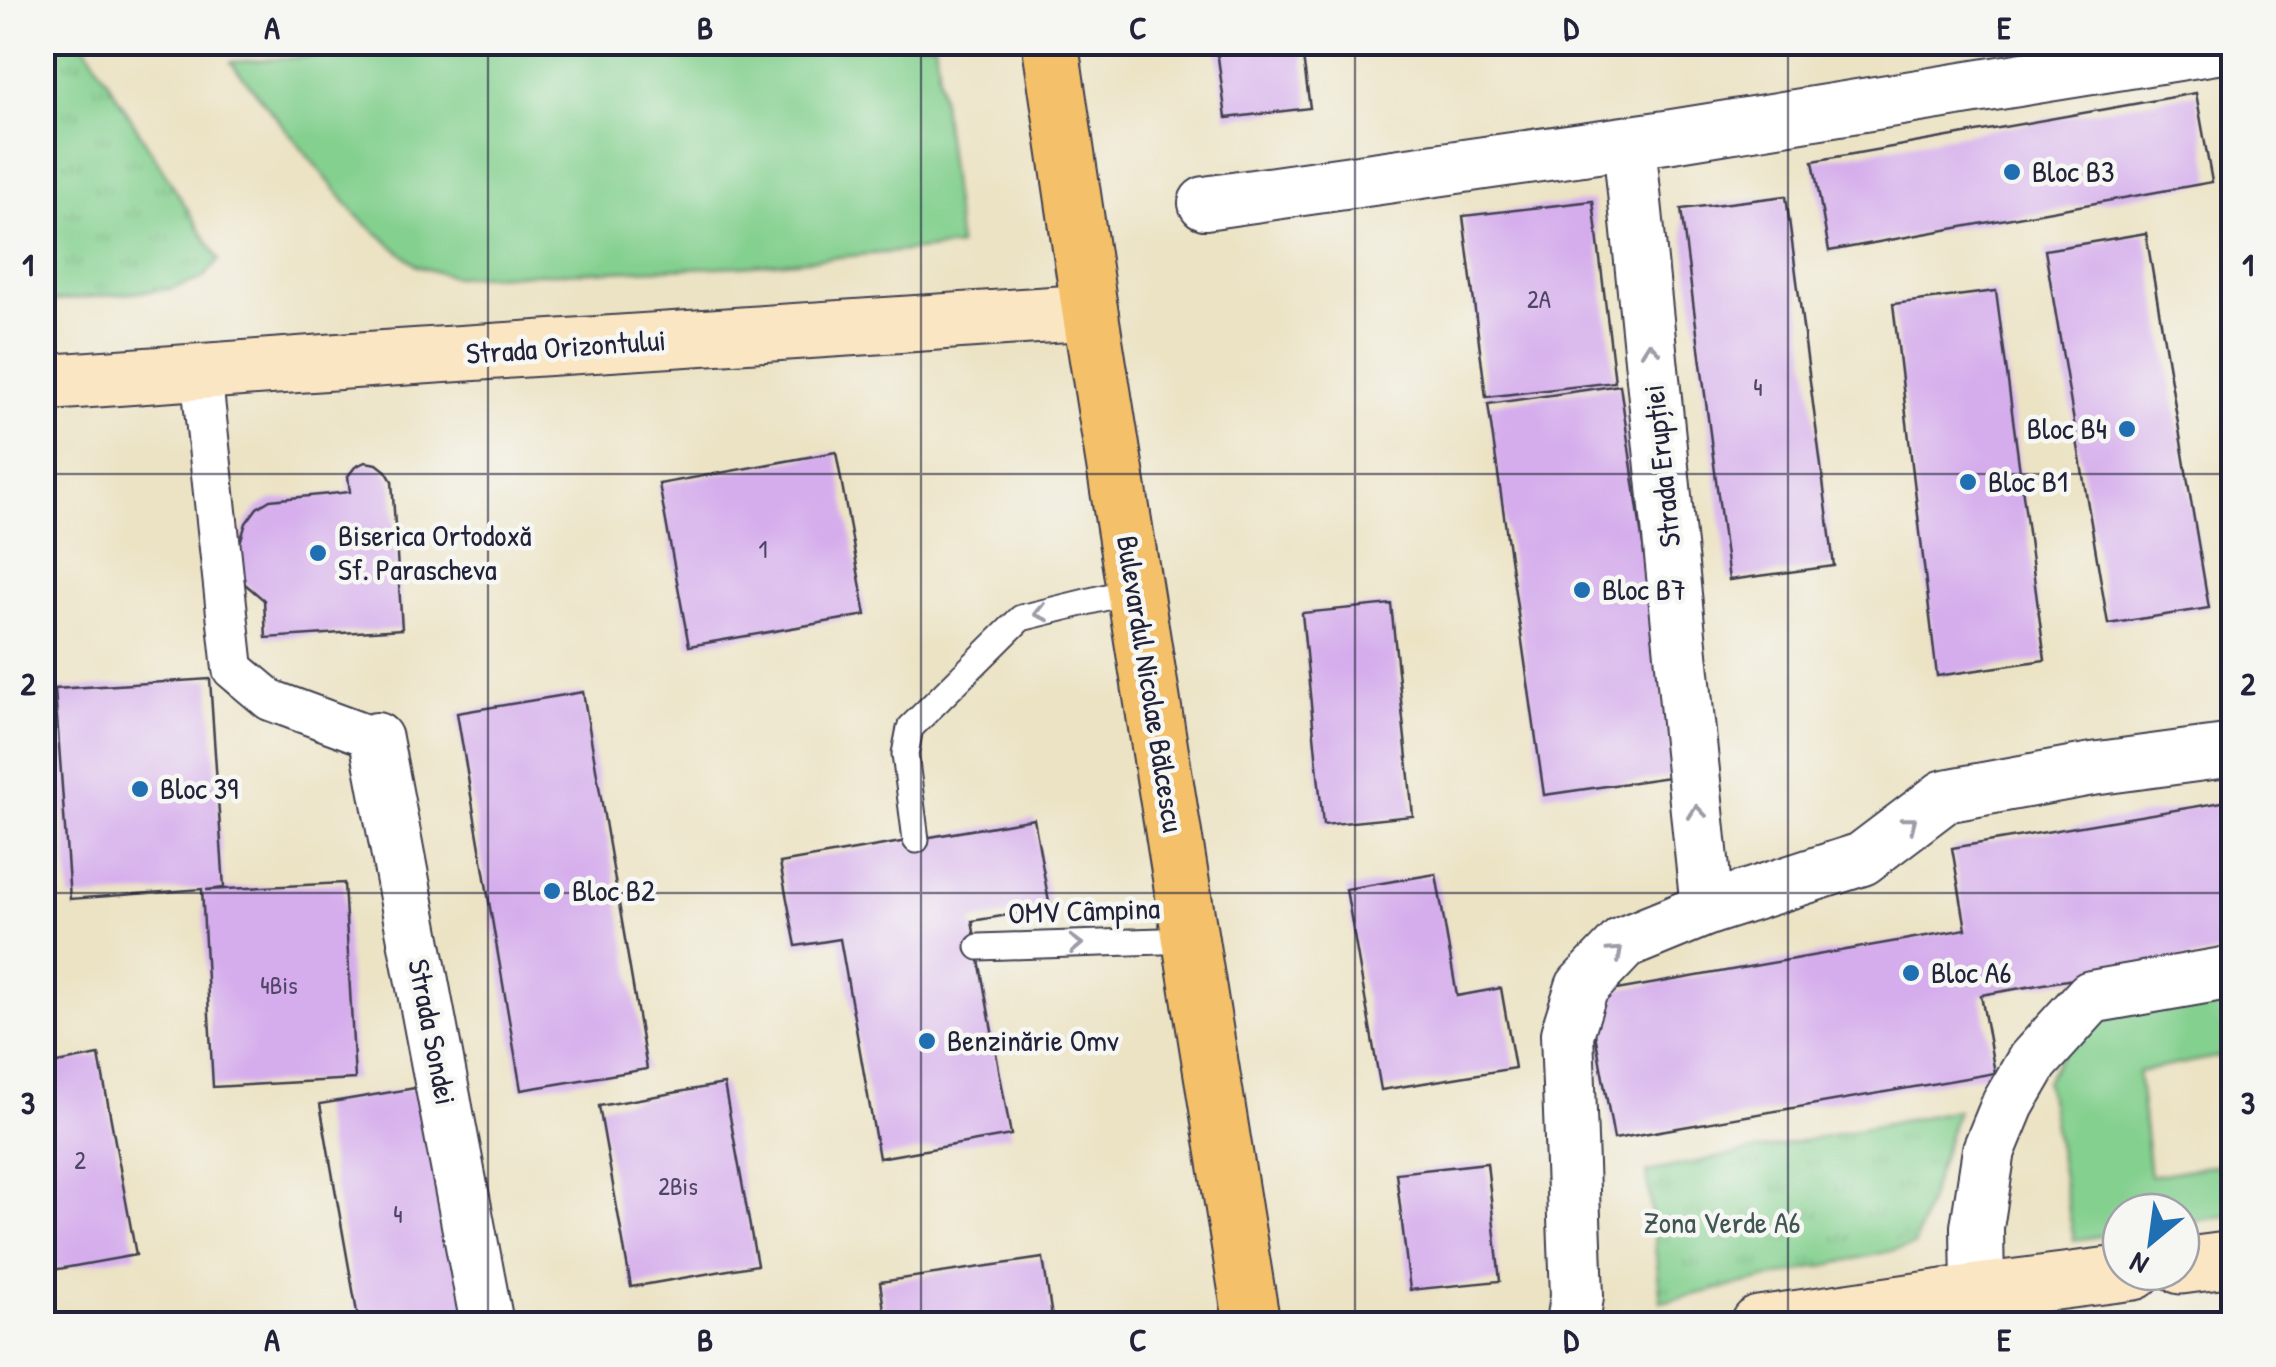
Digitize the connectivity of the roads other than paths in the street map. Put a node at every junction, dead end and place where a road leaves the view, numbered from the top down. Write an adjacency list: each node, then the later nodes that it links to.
1 (1050, 42): 5 (main road, Bulevardul Nicolae Bălcescu)
2 (2234, 45): 3 (street)
3 (1629, 143): 4 (street); 12 (street, Strada Erupției, one-way to 3)
4 (1205, 203)
5 (1090, 312): 6 (main road, Strada Orizontului); 8 (main road, Bulevardul Nicolae Bălcescu)
6 (201, 372): 7 (main road, Strada Orizontului); 9 (street)
7 (42, 384)
8 (1135, 590): 11 (lane, one-way to 11); 13 (main road, Bulevardul Nicolae Bălcescu)
9 (376, 739): 20 (street, Strada Sondei)
10 (2234, 750): 12 (street, one-way to 10)
11 (916, 840)
12 (1707, 909): 22 (street, one-way to 12)
13 (1191, 940): 14 (lane, OMV Câmpina, one-way to 13); 21 (main road, Bulevardul Nicolae Bălcescu)
14 (978, 947)
15 (2234, 972): 19 (street)
16 (2234, 1260): 17 (main road)
17 (2201, 1264)
18 (2101, 1280): 19 (main road)
19 (1981, 1308): 23 (main road)
20 (488, 1324)
21 (1252, 1324)
22 (1572, 1324)
23 (1758, 1324)

